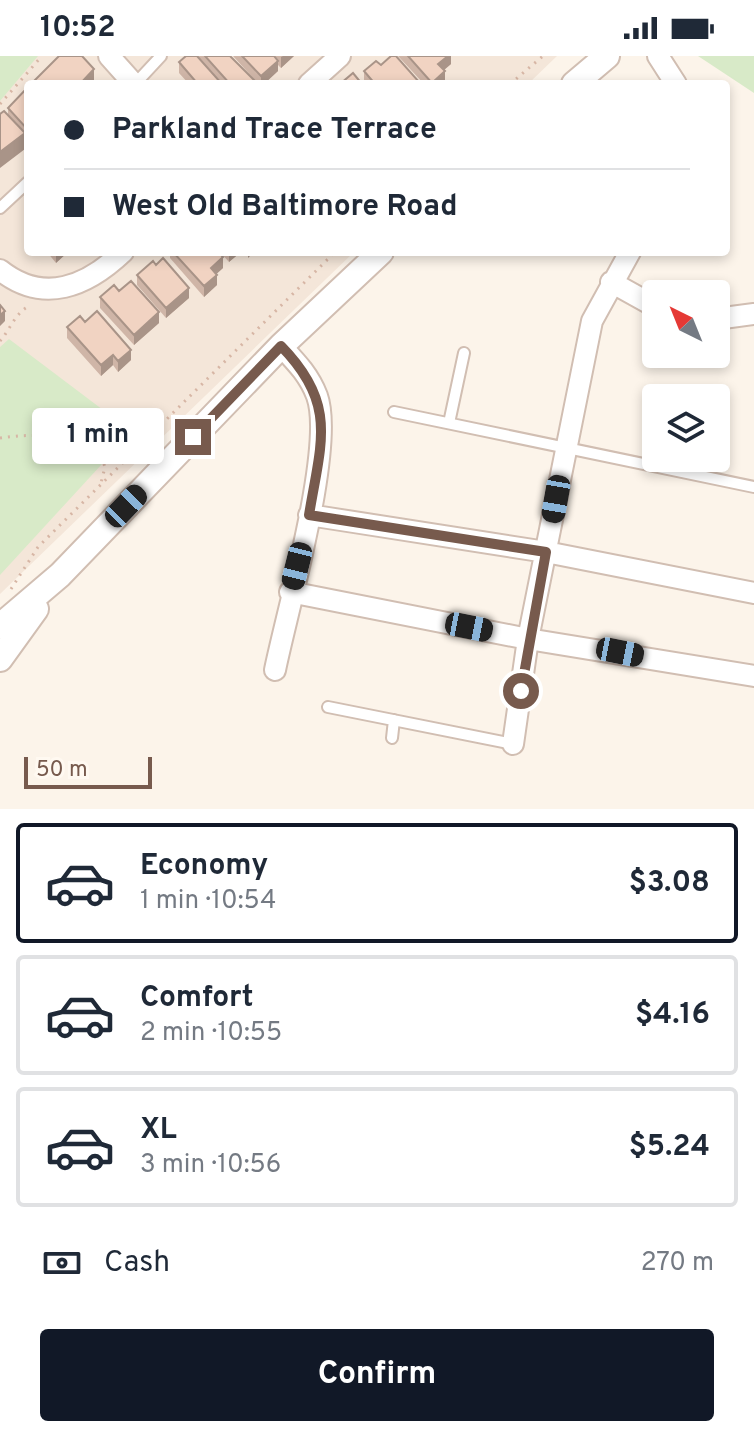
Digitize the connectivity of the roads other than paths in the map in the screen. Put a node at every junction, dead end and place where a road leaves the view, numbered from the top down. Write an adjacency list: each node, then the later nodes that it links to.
1 (109, 56): 6 (street)
2 (161, 56): 7 (lane)
3 (340, 56): 8 (street)
4 (607, 56): 9 (street)
5 (658, 56): 10 (street)
6 (130, 80)
7 (138, 80)
8 (313, 80)
9 (579, 80)
10 (673, 80)
11 (24, 186): 12 (lane)
12 (0, 208)
13 (119, 256): 16 (street)
14 (377, 256): 21 (street)
15 (627, 256): 17 (street)
16 (0, 270)
17 (611, 282): 18 (street); 25 (street)
18 (642, 299)
19 (754, 314): 20 (street)
20 (730, 317)
21 (281, 346): 27 (street); 29 (street)
22 (464, 353): 24 (lane)
23 (394, 412): 24 (lane)
24 (449, 423): 25 (lane)
25 (566, 447): 26 (lane); 28 (street)
26 (754, 487)
27 (309, 515): 28 (street); 30 (street)
28 (546, 552): 31 (street); 33 (street)
29 (60, 575): 32 (street); 34 (street)
30 (290, 592): 33 (street); 35 (street)
31 (754, 593)
32 (0, 626)
33 (528, 639): 36 (street); 40 (street)
34 (0, 659)
35 (275, 670)
36 (754, 676)
37 (328, 707): 38 (lane)
38 (394, 720): 39 (lane); 40 (lane)
39 (392, 738)
40 (513, 744)

